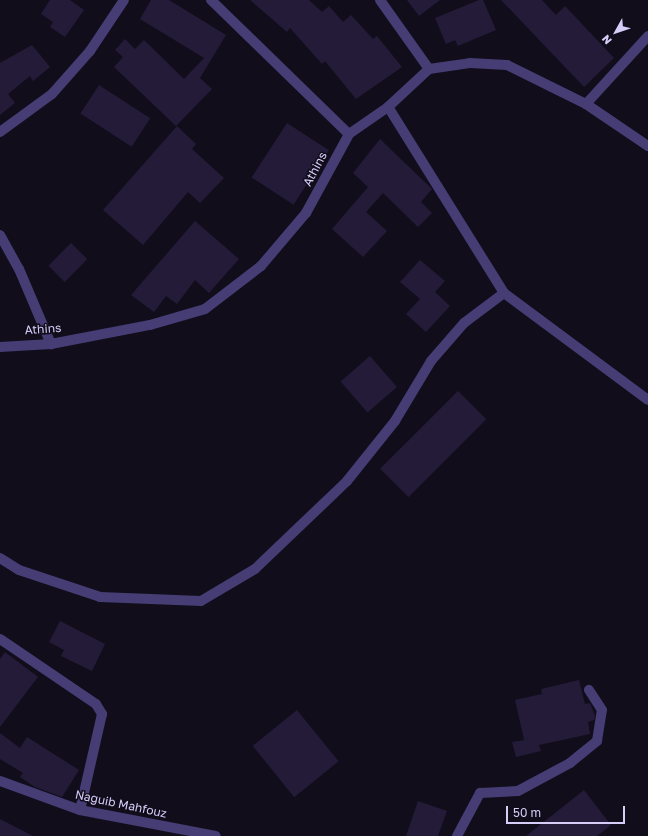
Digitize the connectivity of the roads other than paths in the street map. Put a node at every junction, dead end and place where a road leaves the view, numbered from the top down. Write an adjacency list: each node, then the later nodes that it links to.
1 (124, 0): 8 (street)
2 (211, 0): 9 (street)
3 (380, 0): 5 (street)
4 (648, 36): 6 (street)
5 (429, 69): 6 (street); 7 (street, Athins)
6 (586, 104): 10 (street)
7 (388, 106): 9 (street, Athins); 12 (street)
8 (0, 132)
9 (349, 134): 13 (street, Athins)
10 (648, 146)
11 (0, 235): 13 (street)
12 (504, 293): 15 (street); 16 (street)
13 (51, 344): 14 (street, Athins)
14 (0, 347)
15 (648, 400)
16 (0, 558)
17 (0, 639): 20 (street)
18 (589, 690): 22 (street)
19 (0, 781): 20 (street, Naguib Mahfouz)
20 (80, 810): 21 (street, Naguib Mahfouz)
21 (216, 836)
22 (457, 836)

